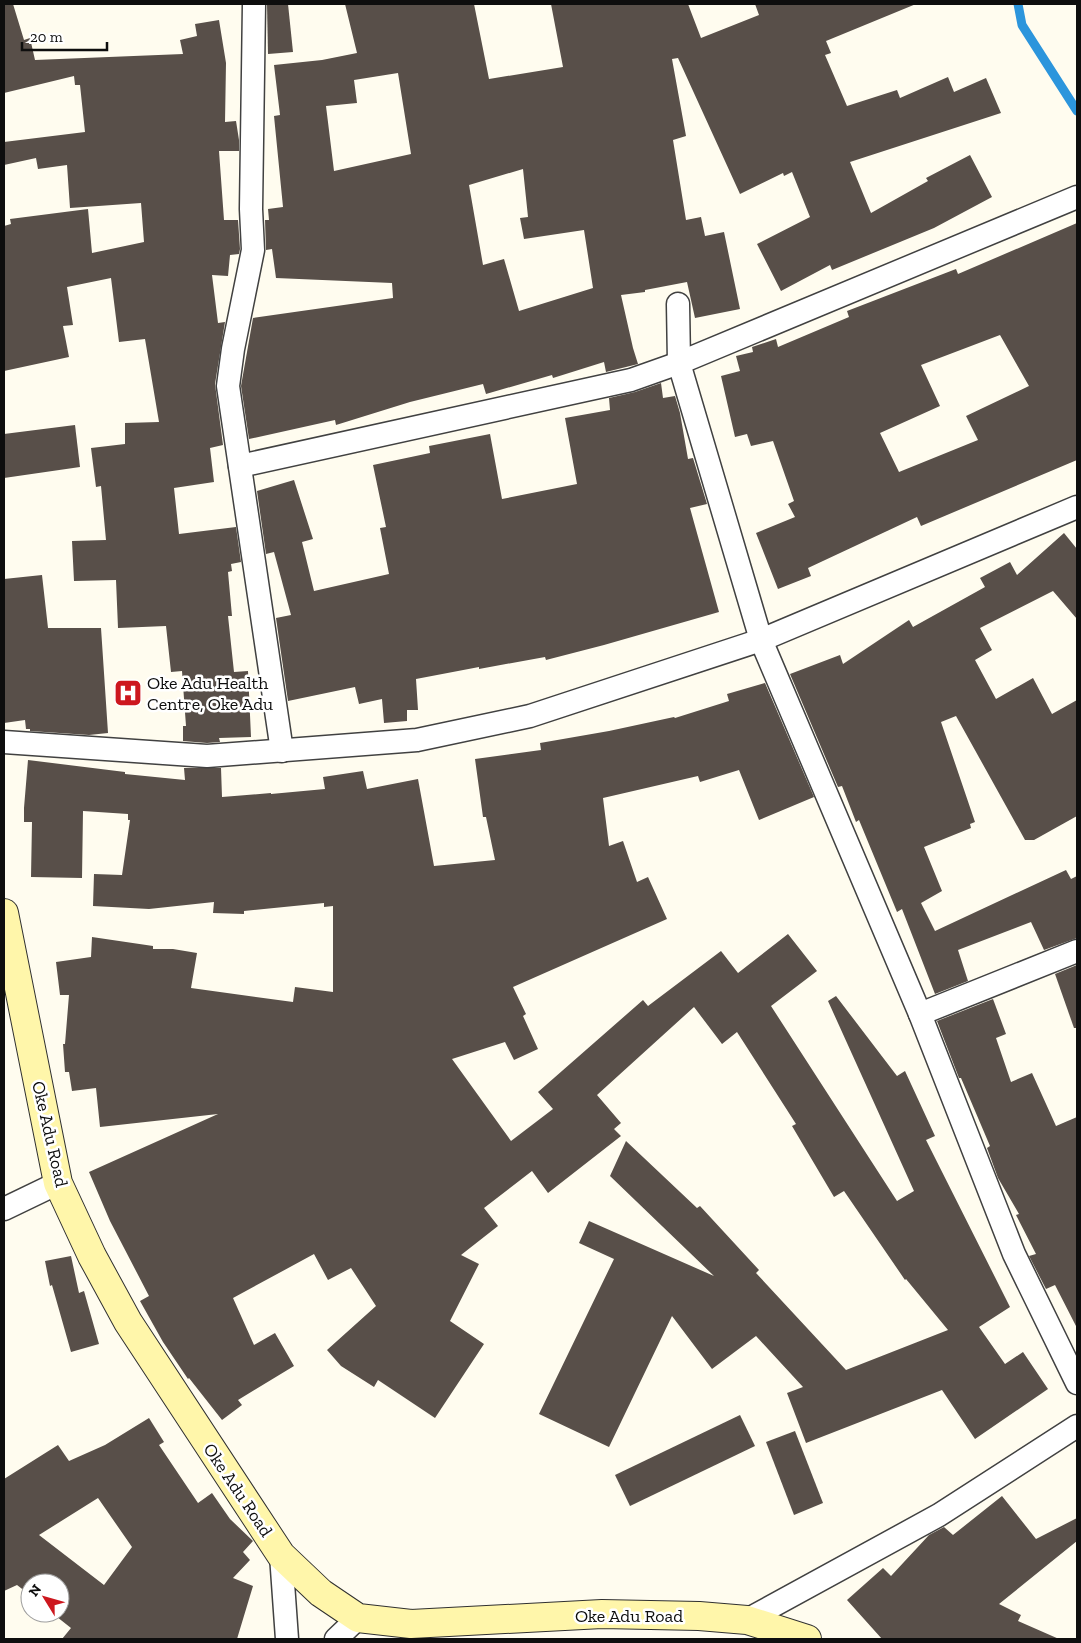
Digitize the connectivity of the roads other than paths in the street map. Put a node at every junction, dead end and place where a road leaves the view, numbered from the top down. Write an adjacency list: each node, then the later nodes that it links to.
1 (254, 4): 5 (street)
2 (1077, 196): 4 (street)
3 (678, 304): 4 (street)
4 (679, 363): 5 (street); 7 (street)
5 (240, 466): 9 (street)
6 (1077, 507): 7 (street)
7 (761, 640): 9 (street); 12 (street)
8 (4, 742): 9 (street)
9 (282, 751)
10 (4, 913): 13 (street, Oke Adu Road)
11 (1077, 950): 12 (street)
12 (920, 1014): 15 (street)
13 (58, 1183): 14 (street); 17 (street, Oke Adu Road)
14 (4, 1209)
15 (1077, 1383)
16 (1077, 1426): 19 (street)
17 (282, 1555): 18 (street, Oke Adu Road); 20 (street)
18 (358, 1618): 19 (street, Oke Adu Road); 21 (street)
19 (747, 1620): 22 (street, Oke Adu Road)
20 (287, 1639)
21 (336, 1639)
22 (807, 1639)

